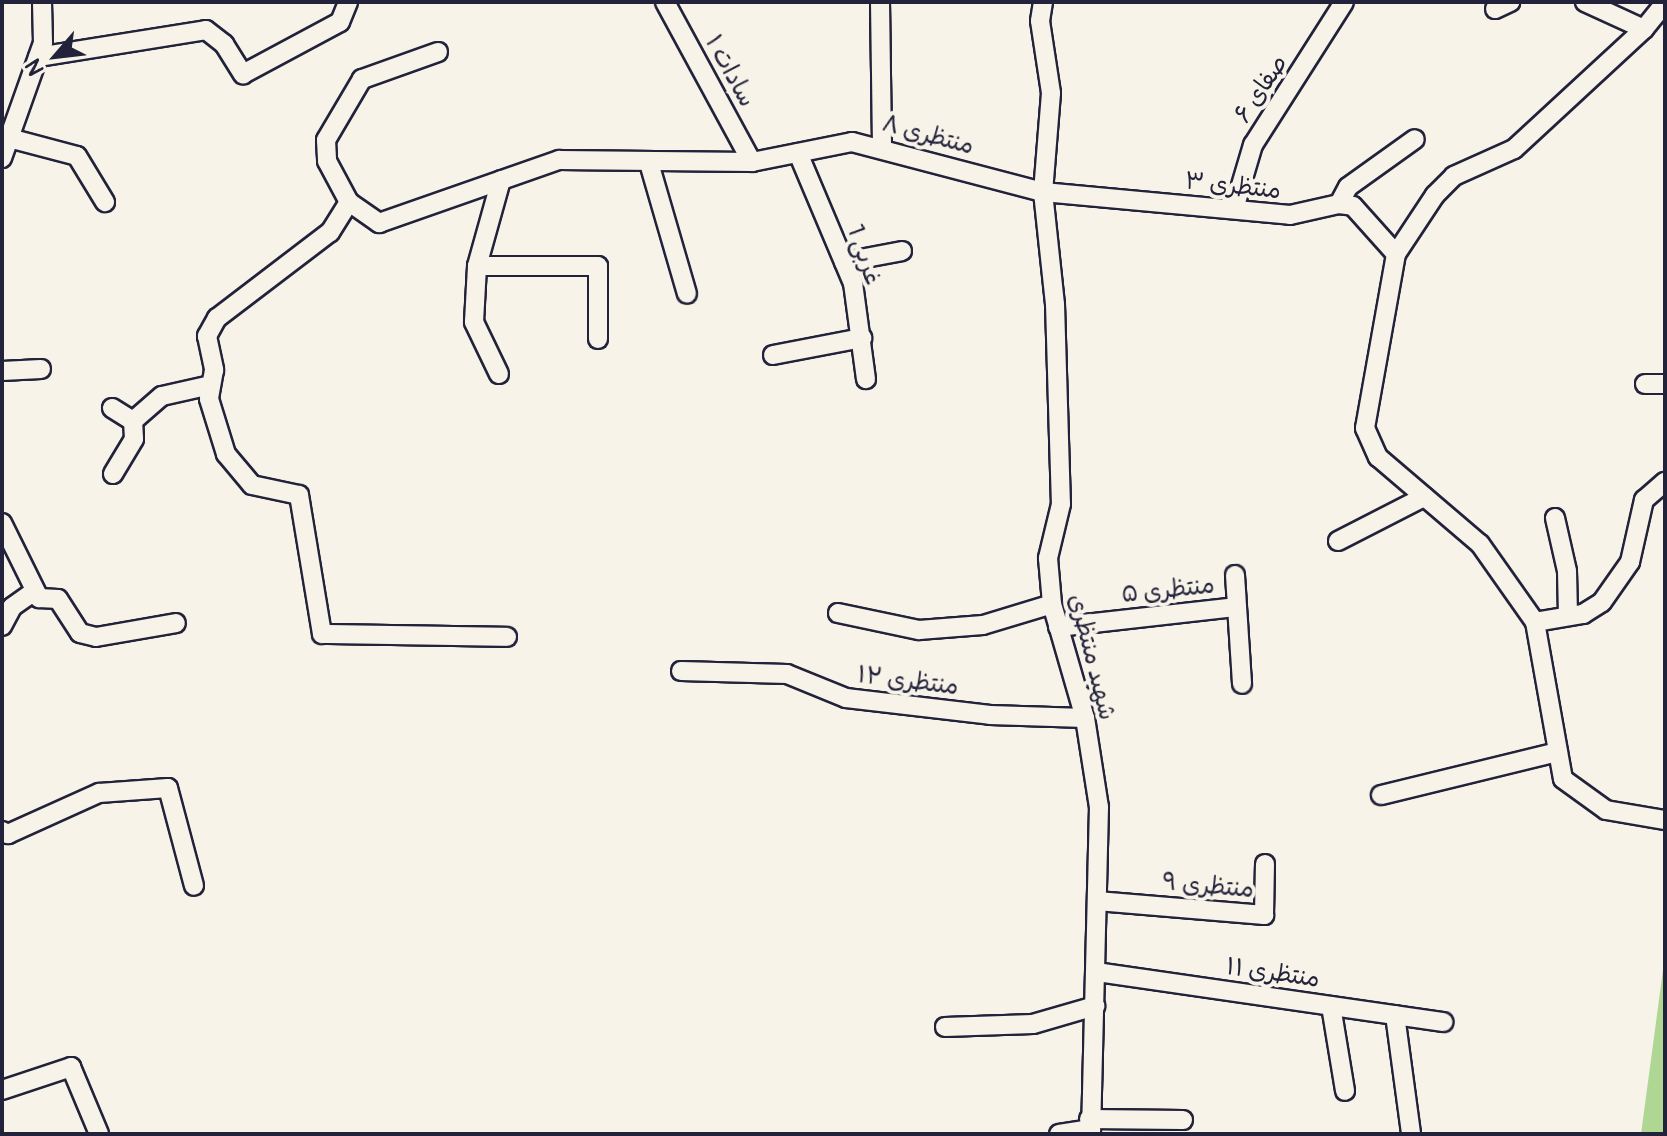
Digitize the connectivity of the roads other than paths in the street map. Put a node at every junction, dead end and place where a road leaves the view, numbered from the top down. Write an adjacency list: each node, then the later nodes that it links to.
1 (42, 2): 11 (street)
2 (348, 2): 11 (street)
3 (665, 2): 19 (street, سادات ۱)
4 (880, 2): 16 (street)
5 (1043, 2): 22 (street, شهید منتظری)
6 (1344, 2): 26 (street, صفای ۶)
7 (1585, 2): 9 (street)
8 (1665, 3): 9 (street)
9 (1644, 29): 28 (street)
10 (438, 52): 24 (street)
11 (38, 57): 12 (street)
12 (21, 101): 13 (street); 14 (street)
13 (2, 103)
14 (9, 138): 18 (street); 23 (street)
15 (1415, 139): 25 (street)
16 (882, 146): 17 (street, منتظری ۸); 22 (street, منتظری ۸)
17 (798, 153): 19 (street, منتظری ۸); 29 (street, غربی 1)
18 (2, 158)
19 (752, 162): 20 (street, منتظری ۸)
20 (649, 163): 21 (street, منتظری ۸); 31 (street)
21 (501, 180): 24 (street, منتظری ۸); 30 (street)
22 (1043, 192): 26 (street, منتظری ۳); 52 (street, شهید منتظری)
23 (105, 202)
24 (349, 202): 41 (street)
25 (1339, 204): 26 (street, منتظری ۳); 28 (street)
26 (1234, 209)
27 (902, 251): 29 (street)
28 (1396, 254): 46 (street)
29 (844, 262): 32 (street, غربی 1)
30 (477, 266): 33 (street); 37 (street)
31 (687, 294)
32 (862, 338): 34 (street); 38 (street, غربی 1)
33 (598, 339)
34 (773, 355)
35 (41, 369): 36 (street)
36 (2, 371)
37 (499, 374)
38 (866, 379)
39 (1645, 384): 40 (street)
40 (1665, 384)
41 (211, 385): 43 (street); 60 (street)
42 (112, 408): 43 (street)
43 (133, 421): 44 (street)
44 (113, 474)
45 (1665, 482): 55 (street)
46 (1424, 497): 49 (street); 56 (street)
47 (1555, 518): 55 (street)
48 (2, 523): 51 (street)
49 (1338, 541)
50 (1235, 575): 53 (street)
51 (35, 591): 57 (street); 58 (street)
52 (1052, 604): 54 (street); 59 (street, شهید منتظری)
53 (1235, 607): 59 (street, منتظری ۵); 62 (street)
54 (838, 613)
55 (1568, 616): 56 (street)
56 (1535, 622): 64 (street)
57 (176, 623)
58 (2, 626)
59 (1058, 627): 63 (street, شهید منتظری)
60 (507, 637)
61 (681, 671): 63 (street, منتظری ۱۲)
62 (1242, 684)
63 (1085, 718): 70 (street, شهید منتظری)
64 (1558, 752): 65 (street); 66 (street)
65 (1381, 795)
66 (1665, 820)
67 (2, 831): 69 (street)
68 (1265, 864): 70 (street, منتظری ۹)
69 (194, 886)
70 (1097, 901): 71 (street, شهید منتظری)
71 (1096, 972): 72 (street, شهید منتظری); 73 (street, منتظری ۱۱)
72 (1095, 1006): 76 (street); 80 (street, شهید منتظری)
73 (1331, 1006): 74 (street, منتظری ۱۱); 78 (street)
74 (1395, 1015): 75 (street, منتظری ۱۱); 83 (street)
75 (1443, 1022)
76 (945, 1027)
77 (2, 1090): 81 (street)
78 (1345, 1091)
79 (1183, 1120): 80 (street)
80 (1090, 1128): 82 (street)
81 (99, 1134)
82 (1059, 1134)
83 (1411, 1134)

